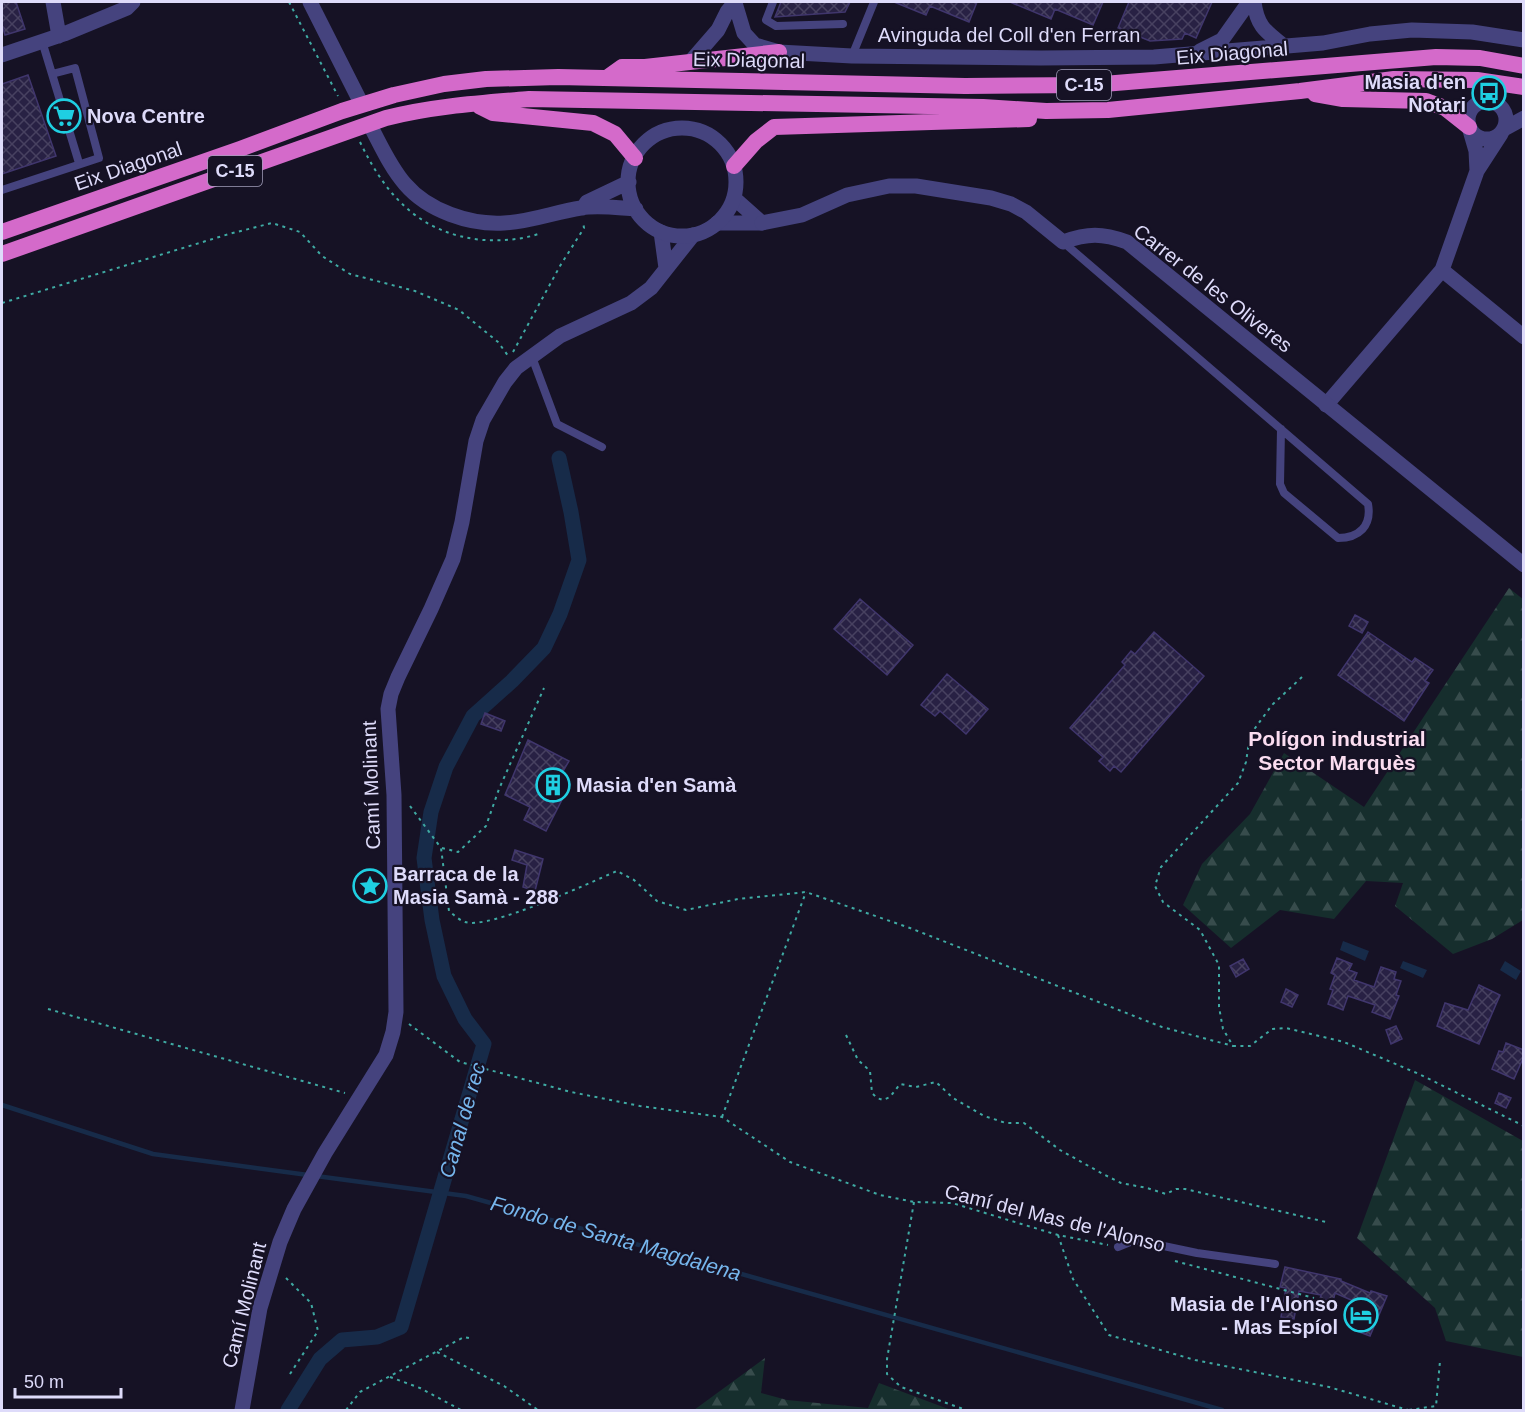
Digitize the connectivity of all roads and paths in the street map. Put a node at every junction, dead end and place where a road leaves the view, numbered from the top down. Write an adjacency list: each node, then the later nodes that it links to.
1 (53, 2): 10 (street)
2 (133, 2): 10 (street)
3 (289, 2): 24 (path)
4 (310, 2): 25 (street)
5 (735, 2): 14 (street, Avinguda del Coll d'en Ferran); 18 (street)
6 (773, 2): 9 (lane)
7 (874, 2): 17 (lane)
8 (1251, 2): 13 (street); 16 (street)
9 (843, 24)
10 (59, 36): 12 (street)
11 (1524, 40): 13 (street, Avinguda del Coll d'en Ferran)
12 (42, 41): 15 (street); 20 (lane)
13 (1284, 46): 16 (street, Avinguda del Coll d'en Ferran)
14 (779, 52): 17 (street, Avinguda del Coll d'en Ferran); 18 (highway)
15 (2, 55)
16 (1192, 55): 17 (street, Avinguda del Coll d'en Ferran)
17 (852, 56)
18 (692, 60): 21 (highway)
19 (1521, 65): 21 (highway, Eix Diagonal / C-15)
20 (52, 74): 33 (lane); 33 (lane)
21 (606, 78): 43 (highway, Eix Diagonal / C-15)
22 (1524, 87): 23 (highway, C-15)
23 (1300, 91): 27 (highway, C-15); 29 (highway)
24 (338, 96)
25 (359, 99)
26 (473, 103): 27 (highway, C-15); 32 (highway); 47 (highway, C-15)
27 (1046, 111): 34 (highway, C-15)
28 (1524, 118): 31 (street)
29 (1469, 127): 31 (street); 31 (street); 35 (street)
30 (372, 129): 40 (street)
31 (1502, 131): 35 (street)
32 (635, 158): 34 (street); 36 (street)
33 (79, 163): 37 (lane)
34 (734, 166): 38 (street)
35 (1477, 171): 49 (street)
36 (629, 182): 39 (street); 40 (street)
37 (2, 190)
38 (734, 198): 41 (street); 42 (street)
39 (636, 209): 40 (street); 44 (street)
40 (579, 214): 53 (path)
41 (762, 223): 42 (street); 46 (street)
42 (717, 224): 45 (street)
43 (2, 232)
44 (661, 232): 45 (street); 48 (street)
45 (693, 235): 48 (street, Camí Molinant)
46 (1063, 242): 54 (street, Carrer de les Oliveres); 55 (lane)
47 (2, 254)
48 (666, 268): 52 (street, Camí Molinant)
49 (1442, 270): 51 (street); 54 (street)
50 (2, 303): 53 (path)
51 (1524, 337)
52 (532, 357): 53 (street, Camí Molinant); 56 (lane)
53 (516, 368): 60 (street, Camí Molinant)
54 (1326, 405): 57 (street, Carrer de les Oliveres)
55 (1281, 429): 55 (lane)
56 (602, 447)
57 (1524, 565)
58 (1302, 677): 66 (path)
59 (544, 688): 61 (path)
60 (394, 784): 61 (path); 64 (street, Camí Molinant)
61 (441, 848): 62 (path)
62 (806, 892): 66 (path); 68 (path)
63 (48, 1009): 67 (path)
64 (396, 1012): 67 (street, Camí Molinant); 68 (path, Camí del Mas de l'Alonso)
65 (846, 1035): 71 (path)
66 (1233, 1046): 69 (path)
67 (361, 1098): 76 (street, Camí Molinant)
68 (722, 1117): 70 (path, Camí del Mas de l'Alonso)
69 (1524, 1126)
70 (914, 1202): 72 (path, Camí del Mas de l'Alonso); 87 (path)
71 (1326, 1222)
72 (1058, 1235): 73 (path, Camí del Mas de l'Alonso); 88 (path)
73 (1118, 1247): 75 (lane)
74 (1166, 1259): 77 (path, Camí del Mas de l'Alonso)
75 (1275, 1264)
76 (273, 1265): 82 (path); 83 (street, Camí Molinant)
77 (1314, 1298)
78 (473, 1339): 79 (path)
79 (437, 1352): 81 (path); 86 (path)
80 (1440, 1361): 88 (path)
81 (389, 1376): 84 (path); 85 (path)
82 (288, 1377)
83 (242, 1410)
84 (346, 1410)
85 (461, 1410)
86 (538, 1410)
87 (966, 1410)
88 (1408, 1410)

